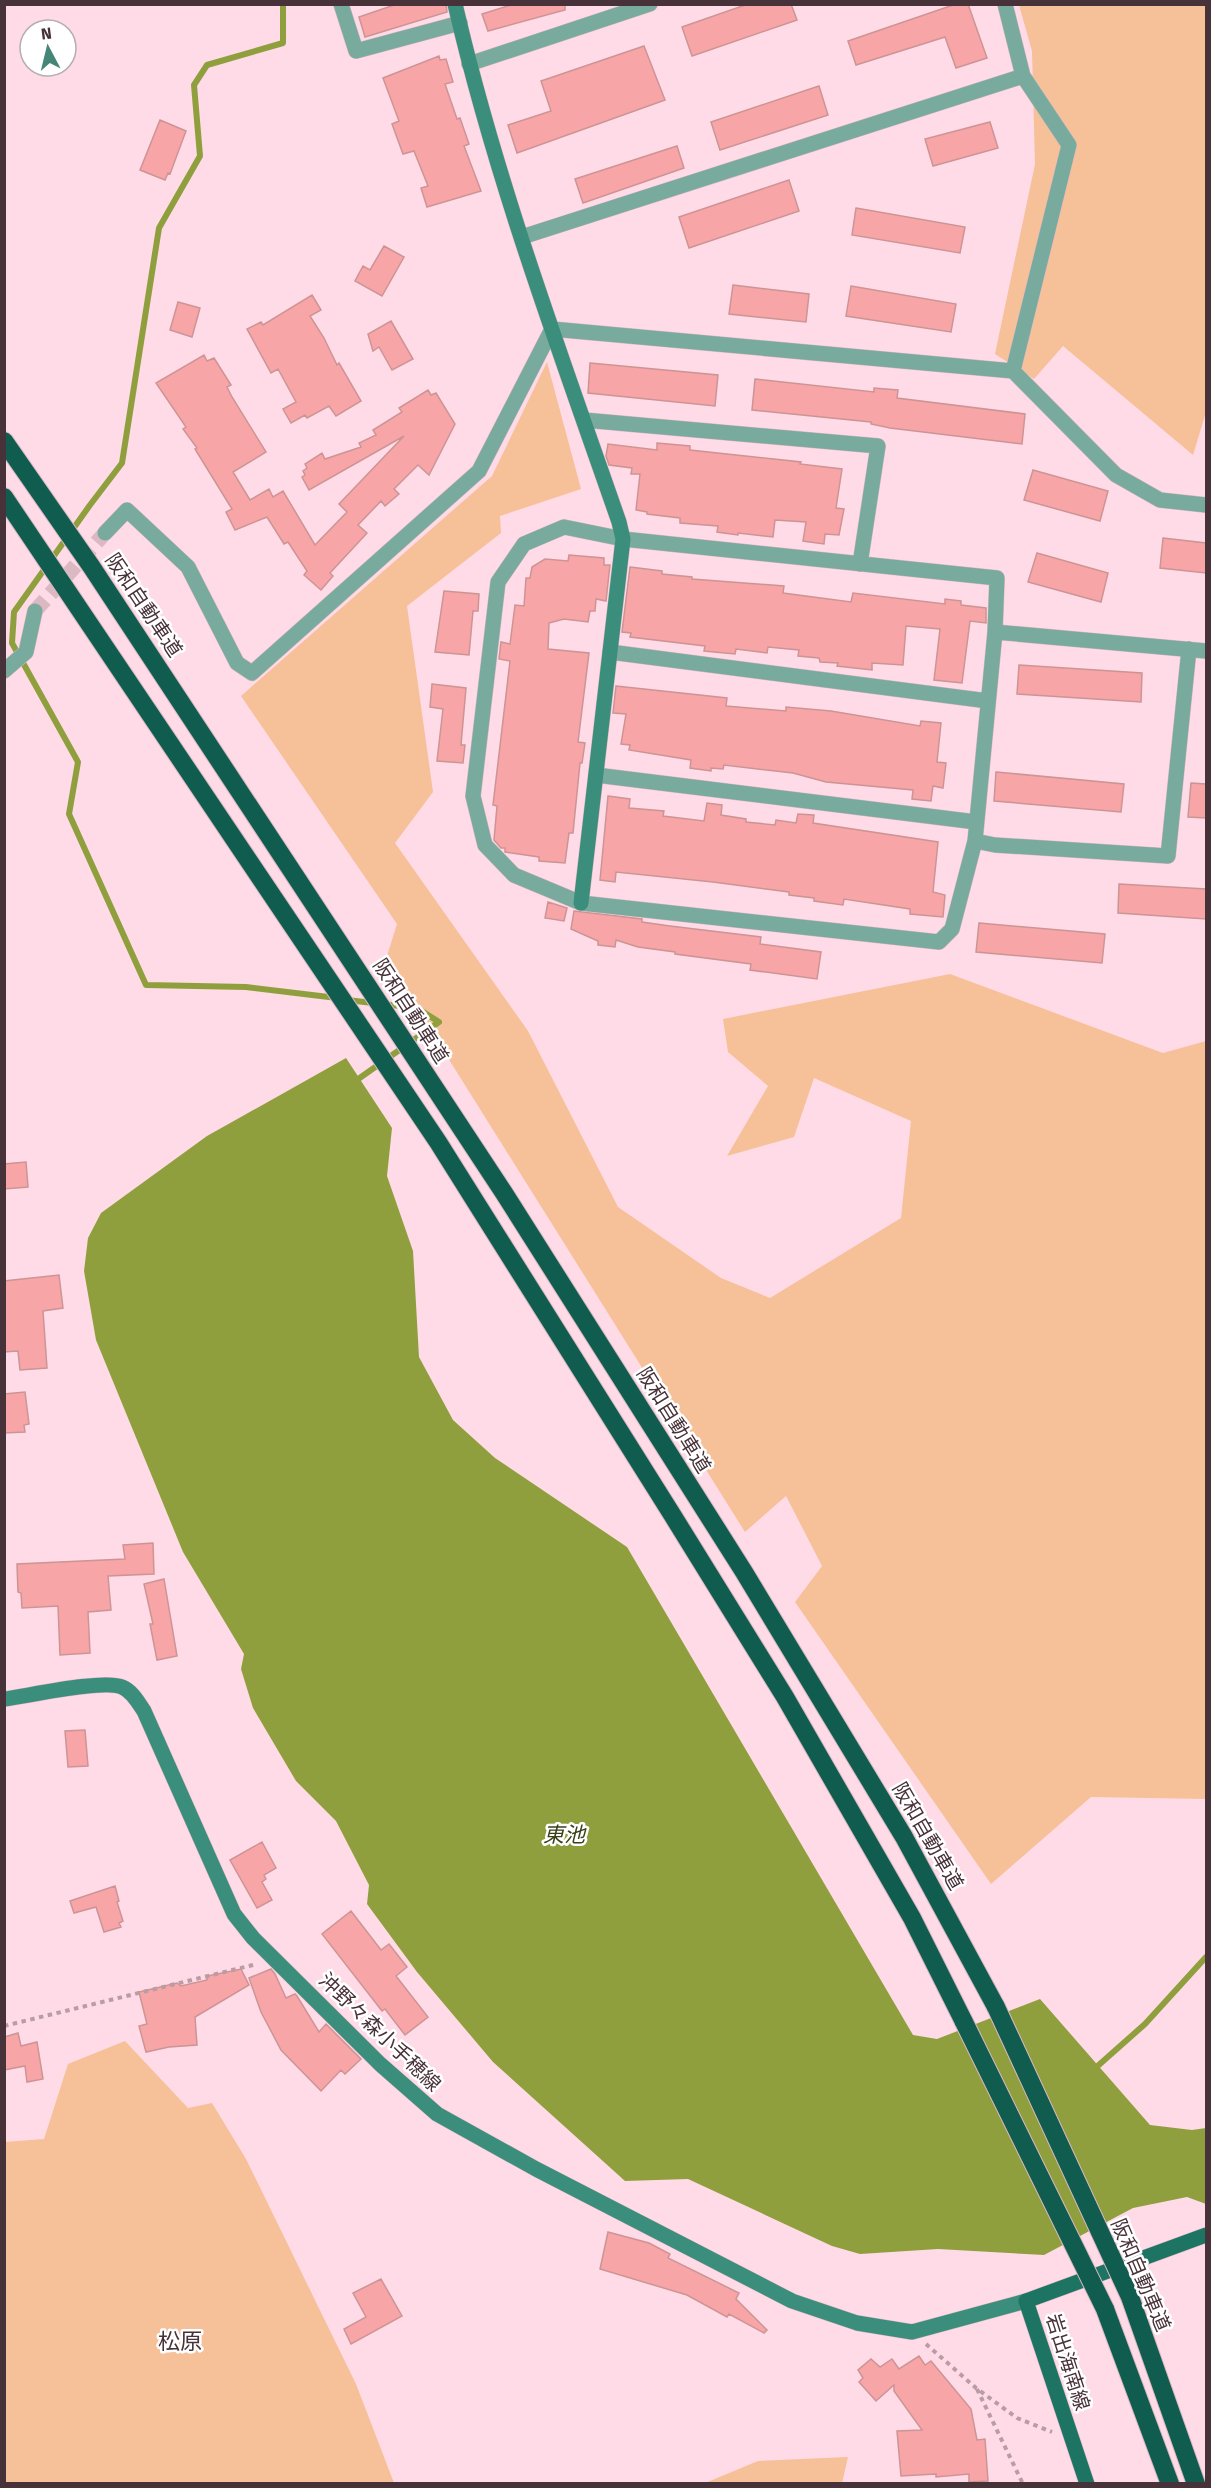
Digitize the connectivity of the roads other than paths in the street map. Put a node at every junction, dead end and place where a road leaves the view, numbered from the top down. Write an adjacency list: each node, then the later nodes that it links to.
1 (341, 4): 5 (street)
2 (455, 4): 5 (main road)
3 (650, 4): 6 (street)
4 (1005, 4): 7 (street)
5 (460, 23): 6 (main road)
6 (469, 64): 8 (main road)
7 (1023, 76): 8 (street); 10 (street)
8 (522, 237): 9 (main road)
9 (552, 329): 10 (street); 11 (main road); 15 (street)
10 (1013, 371): 14 (street)
11 (584, 420): 16 (main road); 17 (street)
12 (4, 441): 34 (highway, 阪和自動車道, bridge)
13 (4, 497): 33 (highway, bridge)
14 (1206, 505)
15 (105, 533)
16 (623, 539): 17 (street); 22 (main road); 28 (street)
17 (860, 564): 19 (street)
18 (35, 611): 23 (street)
19 (995, 632): 20 (street); 24 (street)
20 (1189, 649): 21 (street); 27 (street)
21 (1206, 651)
22 (609, 652): 24 (street); 25 (main road)
23 (4, 671)
24 (988, 701): 26 (street)
25 (596, 775): 26 (street); 28 (main road)
26 (976, 822): 27 (street)
27 (975, 841): 28 (street)
28 (581, 903)
29 (4, 1699): 31 (main road, 沖野々森小手穂線)
30 (1206, 2235): 31 (main road, 岩出海南線)
31 (1026, 2301): 32 (main road, 岩出海南線)
32 (1087, 2484)
33 (1170, 2484)
34 (1196, 2484)

